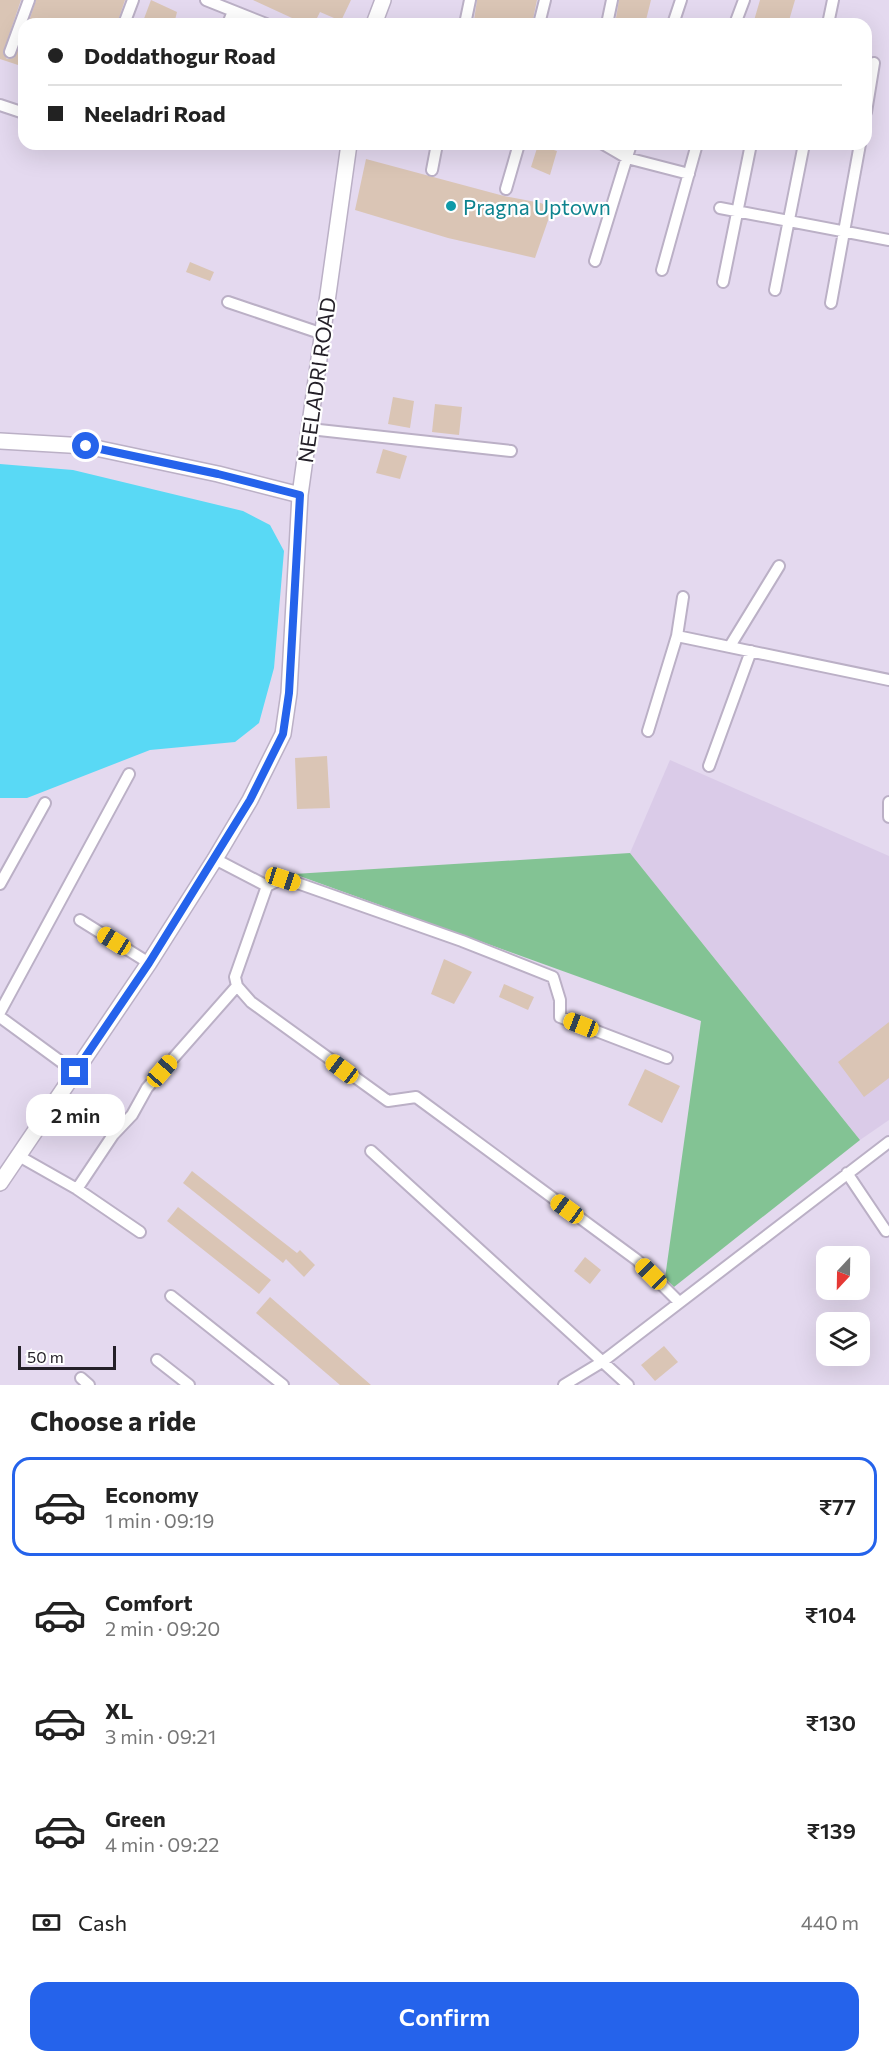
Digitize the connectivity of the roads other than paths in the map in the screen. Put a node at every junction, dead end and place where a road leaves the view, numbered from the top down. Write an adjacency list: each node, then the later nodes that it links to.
1 (29, 0): 12 (street)
2 (133, 0): 13 (street)
3 (206, 0): 11 (street)
4 (383, 0): 16 (street)
5 (470, 0): 17 (street)
6 (545, 0): 18 (street)
7 (612, 0): 19 (street)
8 (681, 0): 20 (street)
9 (744, 0): 21 (street)
10 (833, 0): 22 (street)
11 (233, 10): 14 (street); 15 (street)
12 (22, 18)
13 (126, 18)
14 (230, 18)
15 (252, 18)
16 (376, 18)
17 (466, 18)
18 (540, 18)
19 (608, 18)
20 (675, 18)
21 (737, 18)
22 (829, 18)
23 (18, 30): 24 (street)
24 (10, 52)
25 (874, 63): 26 (street)
26 (872, 75)
27 (0, 105): 28 (street)
28 (18, 111)
29 (348, 150): 53 (street, NEELADRI ROAD)
30 (436, 150): 39 (street)
31 (517, 150): 41 (street)
32 (613, 150): 38 (street)
33 (629, 150): 38 (street)
34 (695, 150): 40 (street)
35 (750, 150): 43 (street)
36 (803, 150): 44 (street)
37 (859, 150): 45 (street)
38 (627, 158): 40 (street); 47 (street)
39 (432, 170)
40 (689, 174): 48 (street)
41 (506, 189)
42 (720, 208): 43 (street)
43 (737, 211): 44 (street); 49 (street)
44 (789, 220): 45 (street); 50 (street)
45 (845, 232): 46 (street); 52 (street)
46 (889, 240)
47 (595, 261)
48 (662, 270)
49 (723, 282)
50 (775, 290)
51 (228, 302): 53 (street)
52 (831, 303)
53 (323, 334): 54 (street, NEELADRI ROAD)
54 (310, 429): 56 (street); 57 (street, NEELADRI ROAD)
55 (0, 441): 57 (street)
56 (511, 451)
57 (300, 495): 70 (street, NEELADRI ROAD)
58 (779, 566): 61 (street)
59 (683, 597): 60 (street)
60 (677, 636): 61 (street); 64 (street)
61 (730, 646): 62 (street)
62 (751, 651): 63 (street); 65 (street)
63 (889, 680)
64 (648, 731)
65 (709, 766)
66 (129, 774): 76 (street)
67 (889, 802): 69 (street)
68 (45, 803): 71 (street)
69 (889, 817)
70 (215, 859): 72 (street); 74 (street, NEELADRI ROAD)
71 (0, 885)
72 (267, 886): 75 (street); 78 (street)
73 (80, 920): 74 (street)
74 (149, 963): 79 (street, NEELADRI ROAD)
75 (237, 986): 85 (street); 89 (street)
76 (0, 1012)
77 (0, 1017): 79 (street)
78 (667, 1058)
79 (75, 1072): 82 (street, NEELADRI ROAD)
80 (889, 1142): 83 (street)
81 (371, 1151): 91 (street)
82 (17, 1155): 84 (street, NEELADRI ROAD); 85 (street)
83 (847, 1173): 86 (street); 89 (street)
84 (0, 1183)
85 (77, 1189): 87 (street)
86 (886, 1231)
87 (140, 1232)
88 (171, 1296): 93 (street)
89 (679, 1302): 91 (street)
90 (157, 1360): 92 (street)
91 (603, 1362): 94 (street); 95 (street)
92 (189, 1385)
93 (284, 1385)
94 (564, 1385)
95 (628, 1385)

